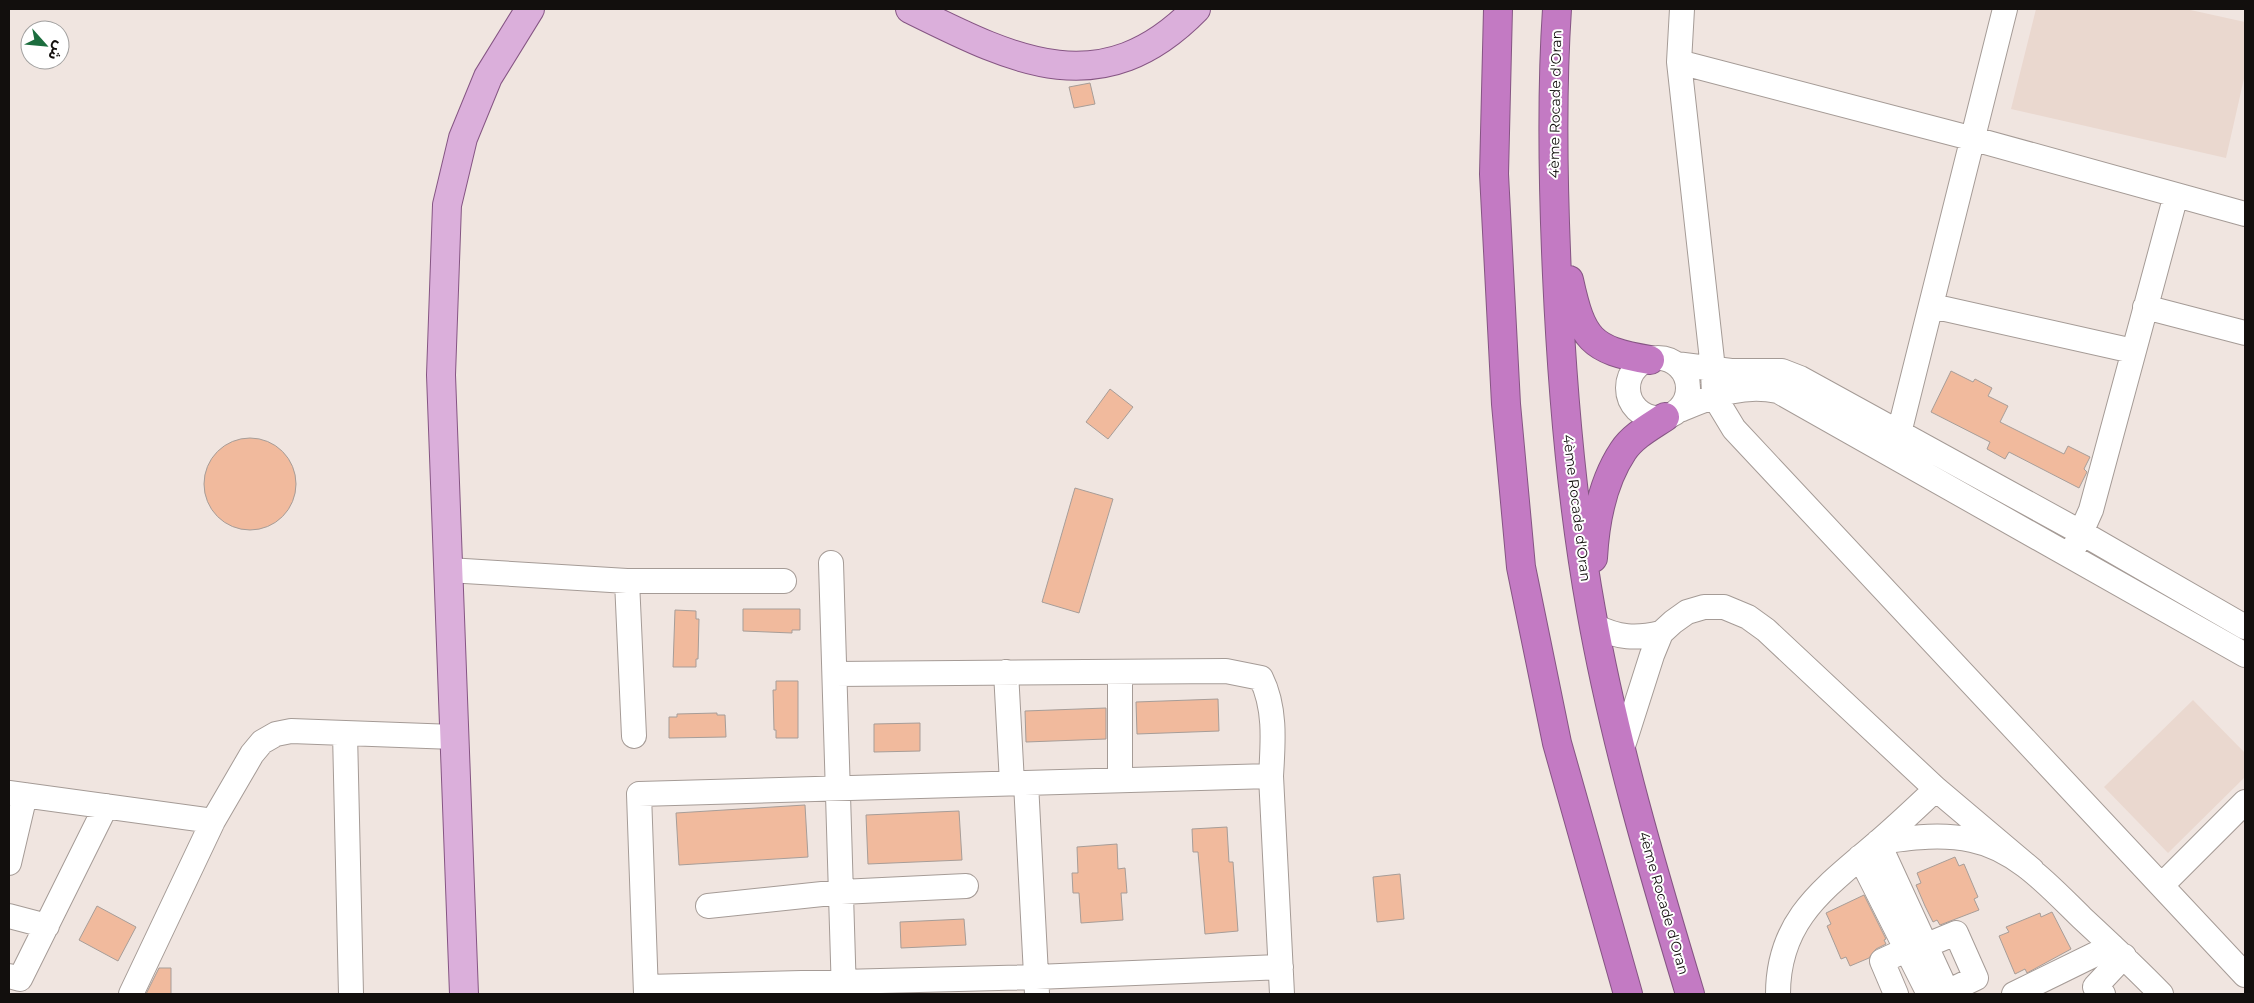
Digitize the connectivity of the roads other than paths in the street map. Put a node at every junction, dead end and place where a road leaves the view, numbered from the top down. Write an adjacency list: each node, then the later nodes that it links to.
1 (530, 9): 25 (main road)
2 (910, 9): 3 (main road)
3 (1196, 9)
4 (1498, 9): 70 (highway)
5 (1557, 9): 11 (highway, 4ème Rocade d'Oran)
6 (1682, 9): 8 (street)
7 (2005, 9): 9 (street)
8 (1679, 62): 9 (street); 18 (street)
9 (1974, 139): 10 (street); 13 (street)
10 (2176, 195): 12 (street); 14 (street)
11 (1554, 212): 17 (highway); 28 (highway, 4ème Rocade d'Oran)
12 (2245, 214)
13 (1932, 306): 16 (street); 21 (street)
14 (2145, 307): 15 (street); 16 (street)
15 (2245, 333)
16 (2133, 351): 22 (street)
17 (1663, 362): 18 (street); 20 (street); 20 (street)
18 (1713, 368): 19 (street); 21 (street)
19 (1714, 396): 20 (street); 23 (street); 51 (street)
20 (1671, 414): 28 (highway)
21 (1899, 433): 22 (street)
22 (2082, 534): 23 (street); 29 (street)
23 (2069, 557): 31 (street)
24 (831, 563): 34 (street)
25 (448, 570): 26 (street); 37 (main road)
26 (627, 581): 27 (street); 36 (street)
27 (784, 581)
28 (1593, 619): 30 (street); 38 (highway, 4ème Rocade d'Oran)
29 (2245, 627)
30 (1661, 632): 38 (street); 43 (street)
31 (2245, 655)
32 (1006, 672): 33 (street); 34 (street); 41 (street)
33 (1120, 672): 39 (street); 40 (street)
34 (834, 674): 42 (street)
35 (345, 733): 37 (street); 47 (street); 67 (street)
36 (634, 736)
37 (454, 738): 68 (main road)
38 (1622, 748): 71 (highway, 4ème Rocade d'Oran)
39 (1271, 776): 40 (street); 59 (street)
40 (1120, 780): 41 (street)
41 (1019, 783): 42 (street); 63 (street)
42 (837, 788): 53 (street); 65 (street)
43 (1936, 789): 48 (street); 50 (street)
44 (17, 794): 46 (street); 49 (street)
45 (2245, 802): 51 (street)
46 (106, 806): 47 (street); 56 (street)
47 (213, 821): 66 (street)
48 (1869, 850): 50 (street); 57 (street); 72 (street)
49 (9, 863)
50 (2032, 870): 58 (street)
51 (2162, 885): 60 (street)
52 (966, 886): 53 (street)
53 (841, 892): 54 (street); 64 (street)
54 (708, 906)
55 (9, 916): 56 (street)
56 (47, 926): 61 (street)
57 (1918, 947): 73 (street); 74 (street); 74 (street)
58 (2118, 951): 62 (street); 76 (street); 77 (street)
59 (1281, 967): 63 (street); 69 (street)
60 (2245, 975)
61 (9, 976)
62 (2060, 985): 75 (street)
63 (1032, 988): 64 (street)
64 (844, 989): 65 (street)
65 (646, 991)
66 (131, 994)
67 (351, 994)
68 (464, 994)
69 (1282, 994)
70 (1628, 994)
71 (1690, 994)
72 (1778, 994)
73 (1896, 994)
74 (1941, 994)
75 (2014, 994)
76 (2103, 994)
77 (2162, 994)

